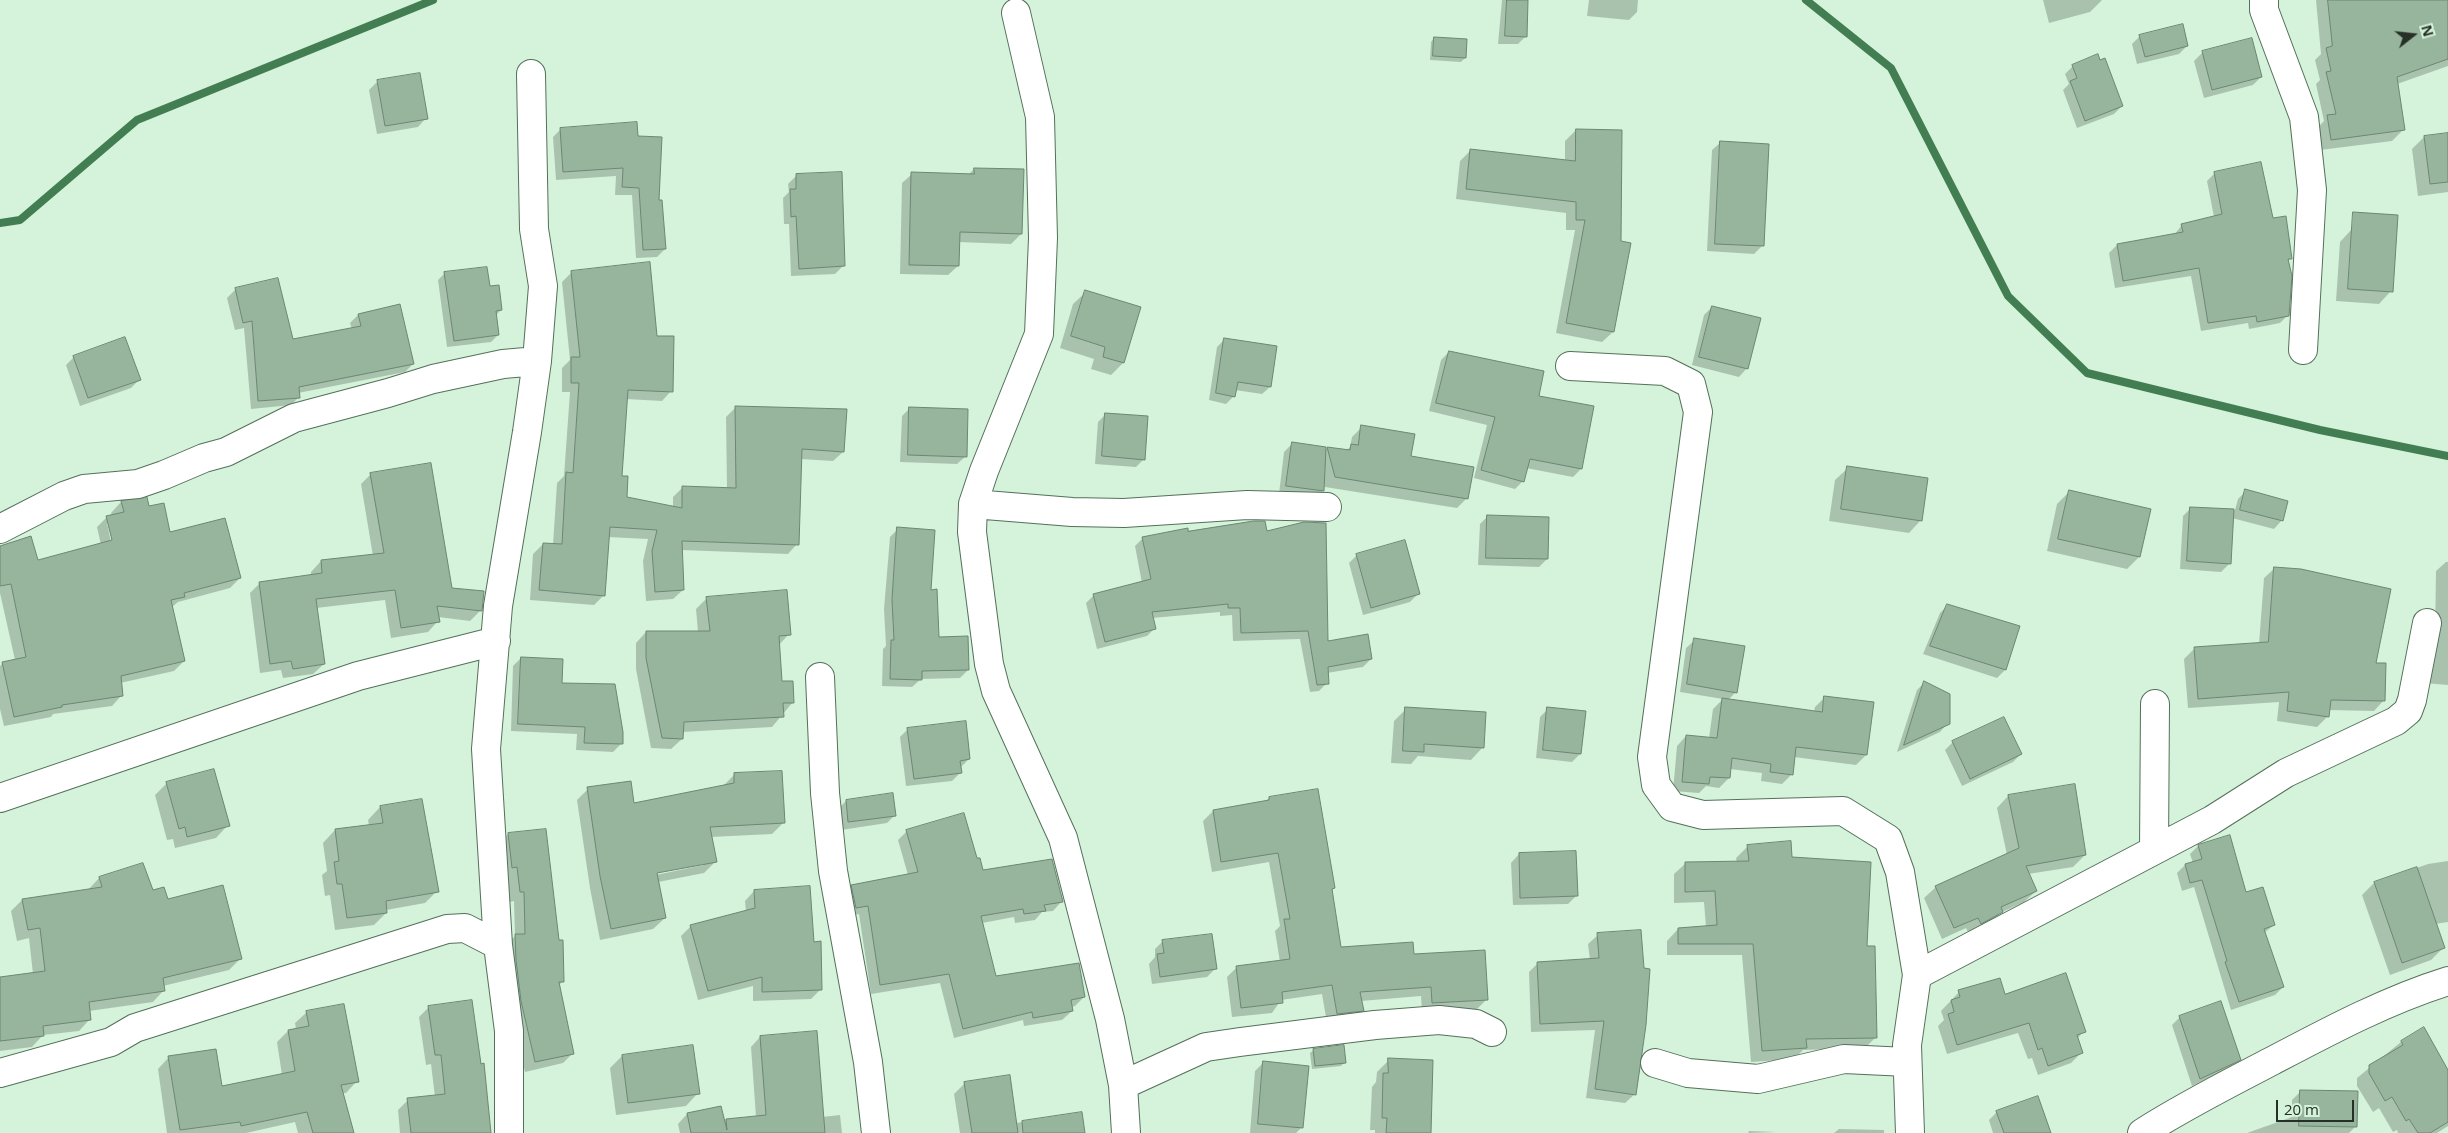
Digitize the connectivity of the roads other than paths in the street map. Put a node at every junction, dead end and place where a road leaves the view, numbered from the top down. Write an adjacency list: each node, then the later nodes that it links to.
1 (2264, 0): 4 (street)
2 (1016, 13): 7 (street)
3 (531, 74): 5 (street)
4 (2303, 350)
5 (537, 361): 9 (street); 11 (street)
6 (1570, 366): 17 (street)
7 (973, 504): 8 (street); 23 (street)
8 (1326, 507)
9 (0, 529)
10 (2427, 623): 15 (street)
11 (496, 641): 14 (street); 16 (street)
12 (820, 677): 25 (street)
13 (2155, 704): 15 (street)
14 (0, 798)
15 (2154, 850): 17 (street)
16 (498, 944): 22 (street); 24 (street)
17 (1916, 974): 20 (street)
18 (2448, 980): 28 (street)
19 (1492, 1032): 23 (street)
20 (1908, 1062): 21 (street); 27 (street)
21 (1655, 1063)
22 (0, 1073)
23 (1123, 1085): 26 (street)
24 (510, 1133)
25 (876, 1133)
26 (1126, 1133)
27 (1910, 1133)
28 (2144, 1133)

